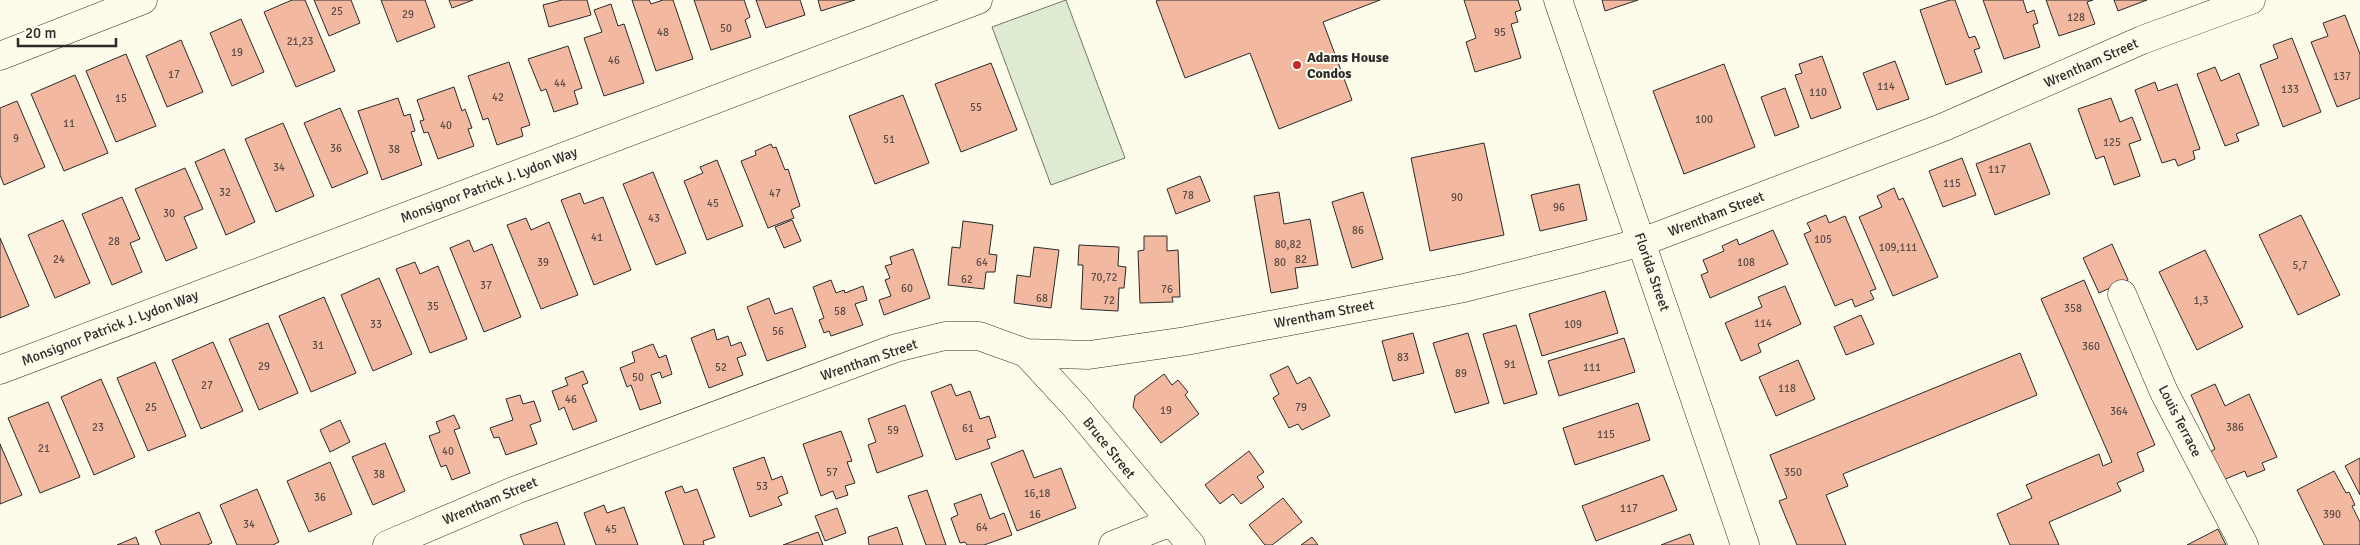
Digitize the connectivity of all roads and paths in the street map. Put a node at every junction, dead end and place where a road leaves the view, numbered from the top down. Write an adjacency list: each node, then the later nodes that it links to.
1 (143, 0): 5 (street)
2 (978, 0): 9 (street, Monsignor Patrick J. Lydon Way)
3 (1558, 0): 6 (street, Florida Street)
4 (2251, 0): 6 (street, Wrentham Street)
5 (0, 56)
6 (1642, 242): 8 (street, Wrentham Street); 14 (street, Florida Street)
7 (2122, 294): 15 (street, Louis Terrace)
8 (1026, 353): 10 (street, Bruce Street); 11 (street, Wrentham Street)
9 (0, 370)
10 (1171, 522): 12 (street); 13 (street, Bruce Street)
11 (386, 545)
12 (1113, 545)
13 (1191, 545)
14 (1745, 545)
15 (2244, 545)

